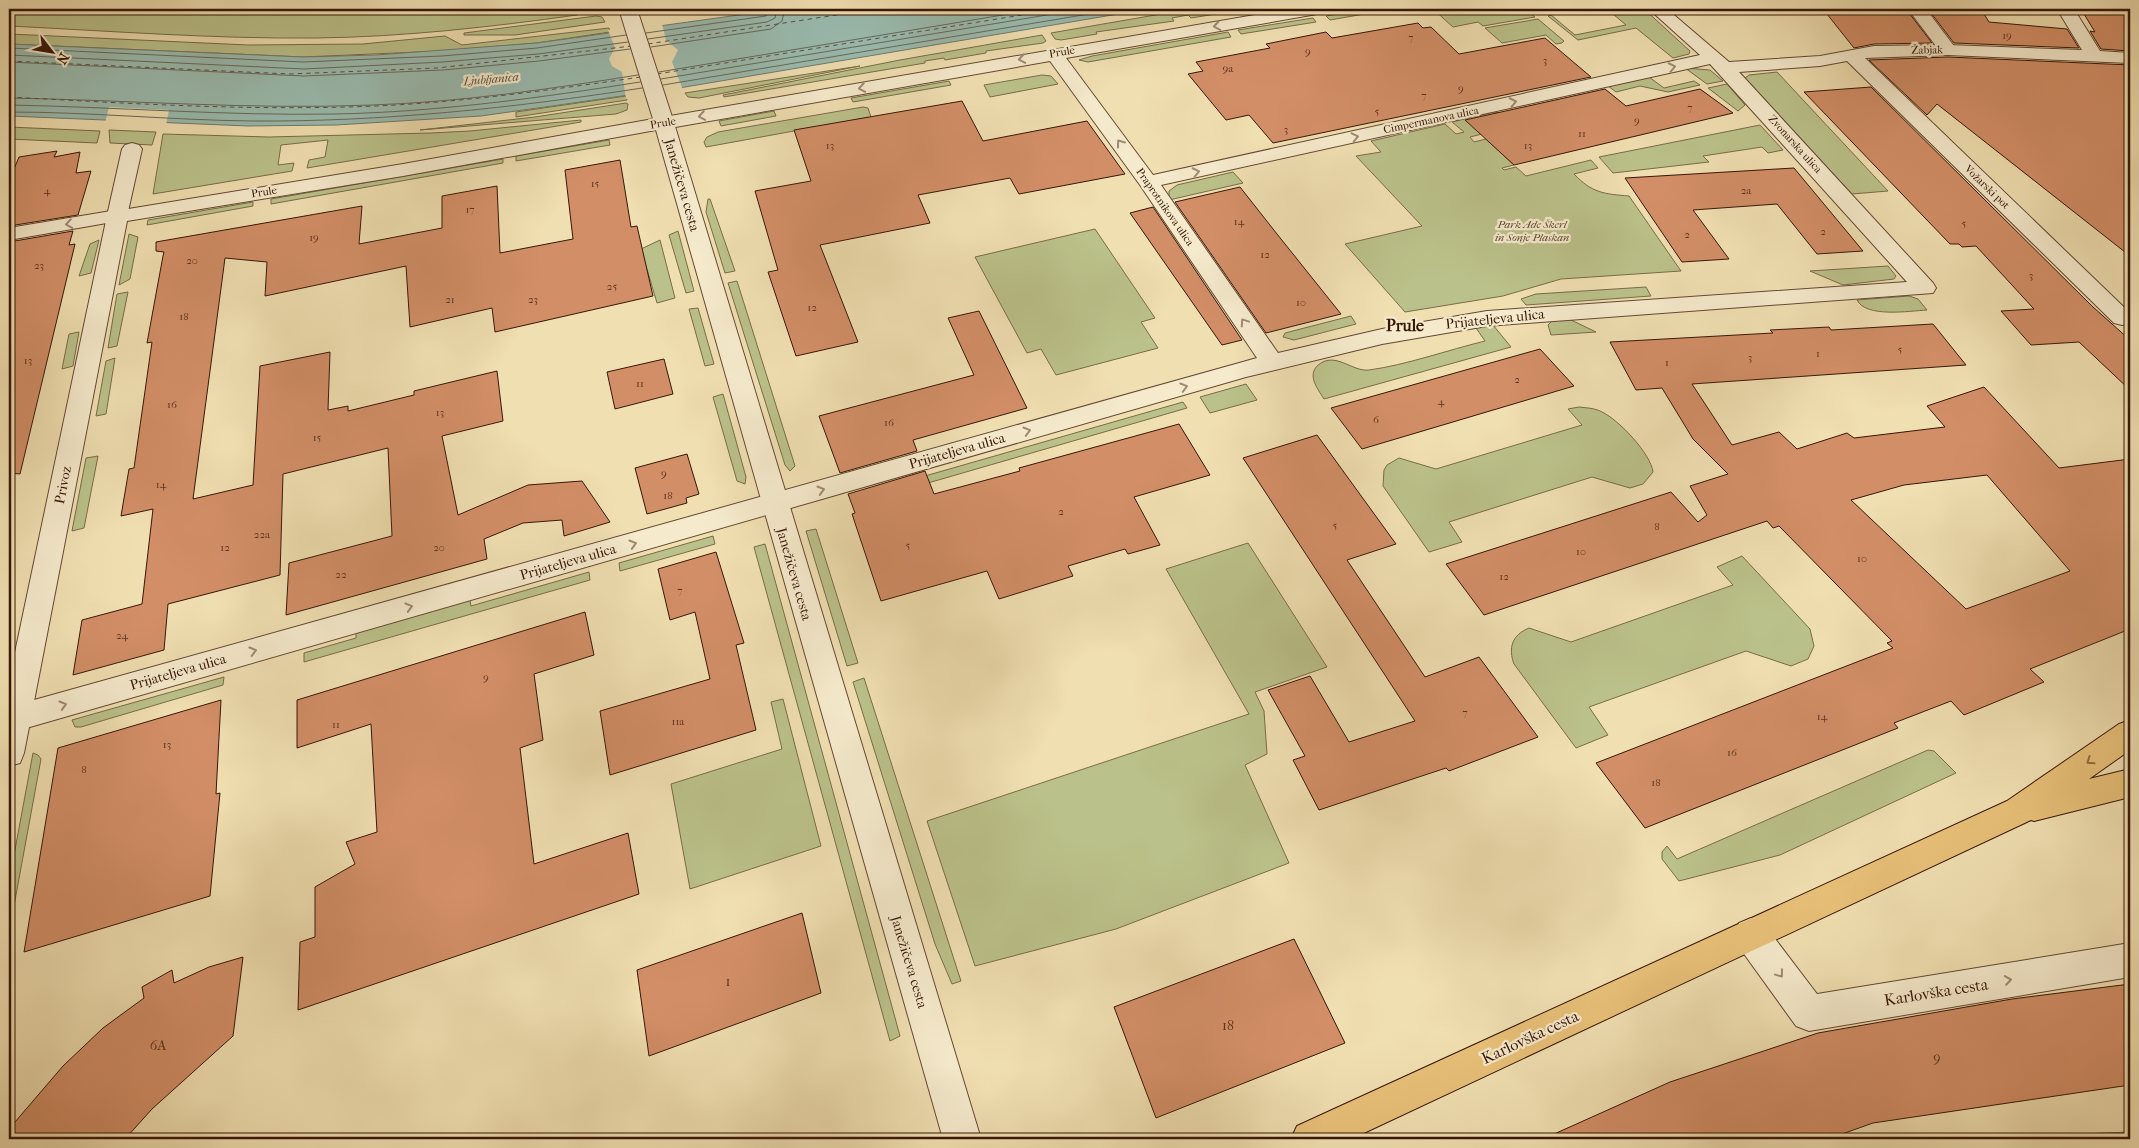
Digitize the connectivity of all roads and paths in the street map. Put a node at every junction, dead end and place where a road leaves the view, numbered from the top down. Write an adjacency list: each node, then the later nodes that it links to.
1 (1317, 9): 7 (street, Prule, one-way to 7)
2 (1657, 9): 11 (street, Zvonarska ulica)
3 (1917, 9): 6 (street)
4 (2066, 9): 9 (street)
5 (629, 13): 12 (street, Janežičeva cesta)
6 (1948, 50): 8 (street, Žabjak); 9 (street, Žabjak)
7 (1054, 54): 12 (street, Prule, one-way to 12); 14 (street, Praprotnikova ulica, one-way to 7)
8 (1852, 56): 11 (street, Žabjak); 18 (street, Vožarski pot)
9 (2094, 56): 10 (street, Žabjak)
10 (2130, 58)
11 (1719, 63): 14 (street, Cimpermanova ulica, one-way to 11); 17 (street, Zvonarska ulica)
12 (664, 123): 15 (street, Prule); 20 (street, Janežičeva cesta)
13 (132, 149): 15 (street, Privoz)
14 (1148, 182): 19 (street, Praprotnikova ulica, one-way to 14)
15 (117, 216): 16 (street, Prule, one-way to 16); 21 (street, Privoz)
16 (9, 234)
17 (1925, 288): 19 (street, Prijateljeva ulica)
18 (2122, 318)
19 (1272, 362): 20 (street, Prijateljeva ulica, one-way to 19)
20 (774, 504): 21 (street, Prijateljeva ulica, one-way to 20); 28 (street, Janežičeva cesta)
21 (12, 719): 23 (street, Privoz)
22 (2130, 733): 25 (main road, Karlovška cesta, one-way to 25)
23 (9, 753)
24 (2130, 783): 25 (main road, Karlovška cesta)
25 (2018, 811): 26 (main road, Karlovška cesta)
26 (1750, 935): 27 (street, Karlovška cesta, one-way to 27); 29 (main road, Karlovška cesta)
27 (2130, 960)
28 (962, 1139)
29 (1310, 1139)

